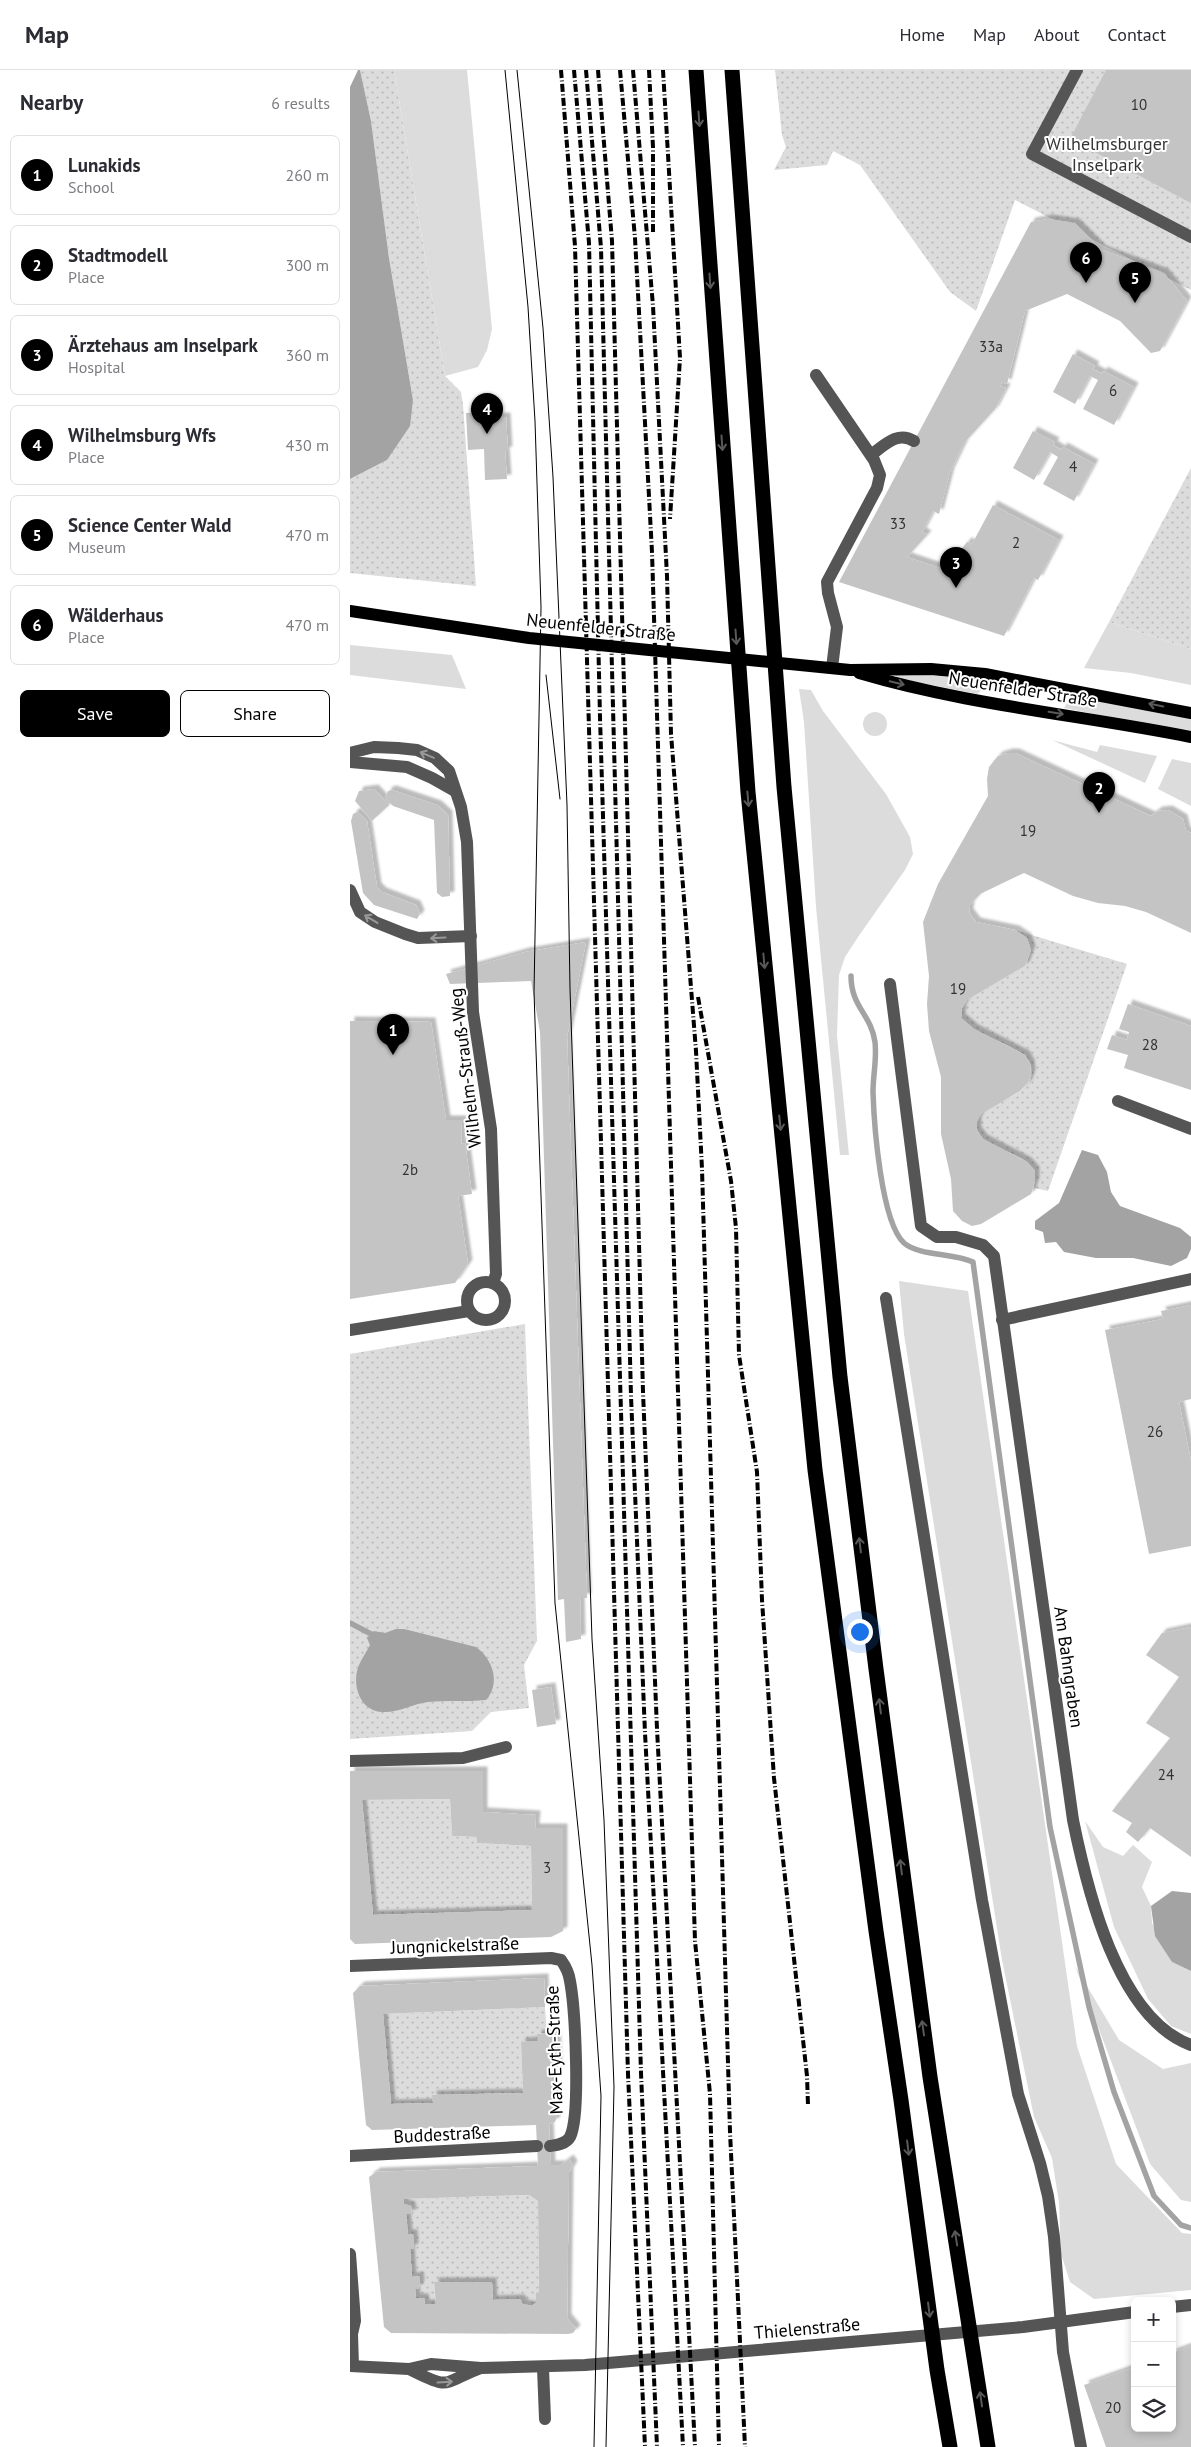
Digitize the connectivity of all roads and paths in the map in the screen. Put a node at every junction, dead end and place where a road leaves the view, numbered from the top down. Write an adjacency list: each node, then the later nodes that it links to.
1 (696, 70): 45 (highway, one-way to 45)
2 (732, 70): 46 (highway, one-way to 2)
3 (1078, 70): 4 (street)
4 (1191, 237)
5 (818, 379): 7 (street)
6 (914, 440): 7 (street)
7 (871, 455): 9 (street)
8 (350, 611): 9 (main road, Neuenfelder Straße)
9 (832, 668): 10 (main road, Neuenfelder Straße)
10 (850, 670): 11 (main road, Neuenfelder Straße, one-way to 10); 12 (main road, Neuenfelder Straße, one-way to 12)
11 (1191, 712)
12 (1191, 737)
13 (350, 753): 15 (street, Wilhelm-Strauß-Weg, one-way to 13)
14 (350, 762): 15 (street)
15 (455, 791): 17 (street, Wilhelm-Strauß-Weg)
16 (350, 890): 17 (street, one-way to 16)
17 (471, 936): 22 (street, Wilhelm-Strauß-Weg)
18 (890, 984): 25 (street, Am Bahngraben)
19 (1118, 1101): 20 (street)
20 (1191, 1129)
21 (1191, 1279): 25 (street)
22 (493, 1283): 24 (street); 24 (street)
23 (886, 1298): 39 (street)
24 (469, 1311): 26 (street)
25 (1002, 1320): 31 (street, Am Bahngraben)
26 (350, 1330)
27 (506, 1747): 28 (street)
28 (350, 1761)
29 (561, 1960): 30 (street, Jungnickelstraße); 33 (street, Max-Eyth-Straße)
30 (350, 1966)
31 (1191, 2045)
32 (537, 2146): 34 (street, Buddestraße)
33 (550, 2146)
34 (350, 2156)
35 (350, 2254): 40 (street)
36 (1191, 2305): 37 (street)
37 (1176, 2307)
38 (1131, 2313): 39 (street, Thielenstraße)
39 (1060, 2322): 42 (street, Thielenstraße); 47 (street)
40 (352, 2366): 43 (street, Thielenstraße)
41 (481, 2368): 42 (street, Thielenstraße); 43 (street, Thielenstraße); 43 (street, Thielenstraße, one-way to 41)
42 (543, 2368): 44 (street)
43 (410, 2369)
44 (545, 2419)
45 (950, 2447)
46 (988, 2447)
47 (1081, 2447)

